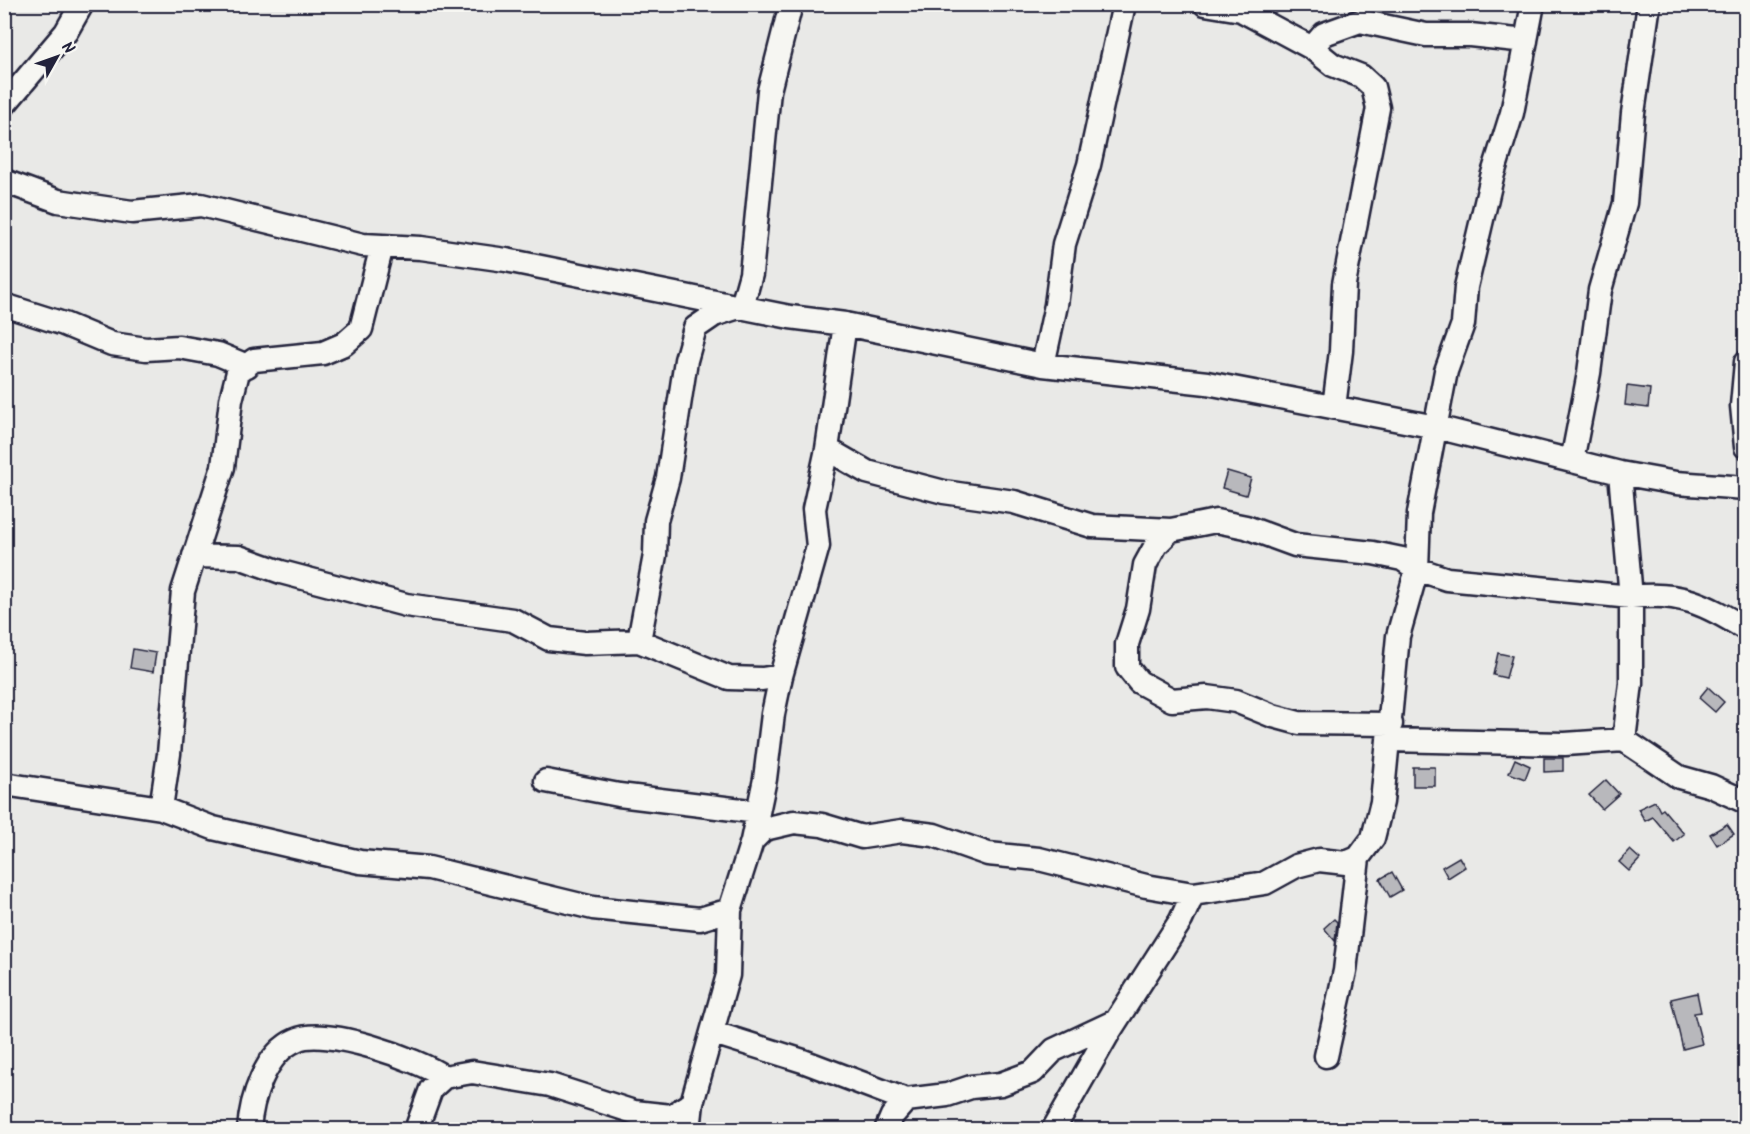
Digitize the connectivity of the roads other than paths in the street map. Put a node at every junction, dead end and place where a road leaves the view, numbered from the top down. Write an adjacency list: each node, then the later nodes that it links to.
1 (82, 4): 9 (street)
2 (791, 4): 13 (street)
3 (1124, 4): 16 (street)
4 (1205, 4): 8 (street)
5 (1533, 4): 7 (street)
6 (1649, 4): 22 (street)
7 (1526, 41): 8 (street); 19 (street)
8 (1312, 48): 18 (street)
9 (4, 105)
10 (4, 181): 11 (street)
11 (382, 246): 13 (street); 17 (street)
12 (4, 305): 17 (street)
13 (742, 306): 14 (street); 30 (street)
14 (845, 324): 16 (street); 21 (street)
15 (1746, 362): 20 (street)
16 (1043, 365): 18 (street)
17 (247, 366): 26 (street)
18 (1334, 407): 19 (street)
19 (1436, 427): 22 (street); 27 (street)
20 (1746, 447)
21 (827, 449): 25 (street); 31 (street)
22 (1572, 461): 23 (street)
23 (1620, 473): 24 (street); 28 (street)
24 (1746, 488)
25 (1172, 530): 27 (street); 32 (street)
26 (194, 556): 30 (street); 37 (street)
27 (1417, 569): 28 (street); 32 (street)
28 (1631, 597): 29 (street); 33 (street)
29 (1746, 629)
30 (639, 640): 31 (street)
31 (781, 676): 38 (street)
32 (1390, 732): 33 (street); 40 (street)
33 (1624, 740): 36 (street)
34 (546, 781): 38 (street)
35 (4, 784): 37 (street)
36 (1746, 802)
37 (161, 808): 42 (street)
38 (758, 812): 39 (street)
39 (752, 841): 41 (street); 42 (street)
40 (1358, 858): 41 (street); 45 (street)
41 (1193, 894): 43 (street)
42 (730, 910): 44 (street)
43 (1116, 1021): 47 (street); 53 (street)
44 (714, 1033): 47 (street); 48 (street)
45 (1326, 1056)
46 (444, 1077): 48 (street); 49 (street); 50 (street)
47 (906, 1100): 52 (street)
48 (692, 1103): 51 (street)
49 (249, 1130)
50 (416, 1130)
51 (689, 1130)
52 (886, 1130)
53 (1053, 1130)

